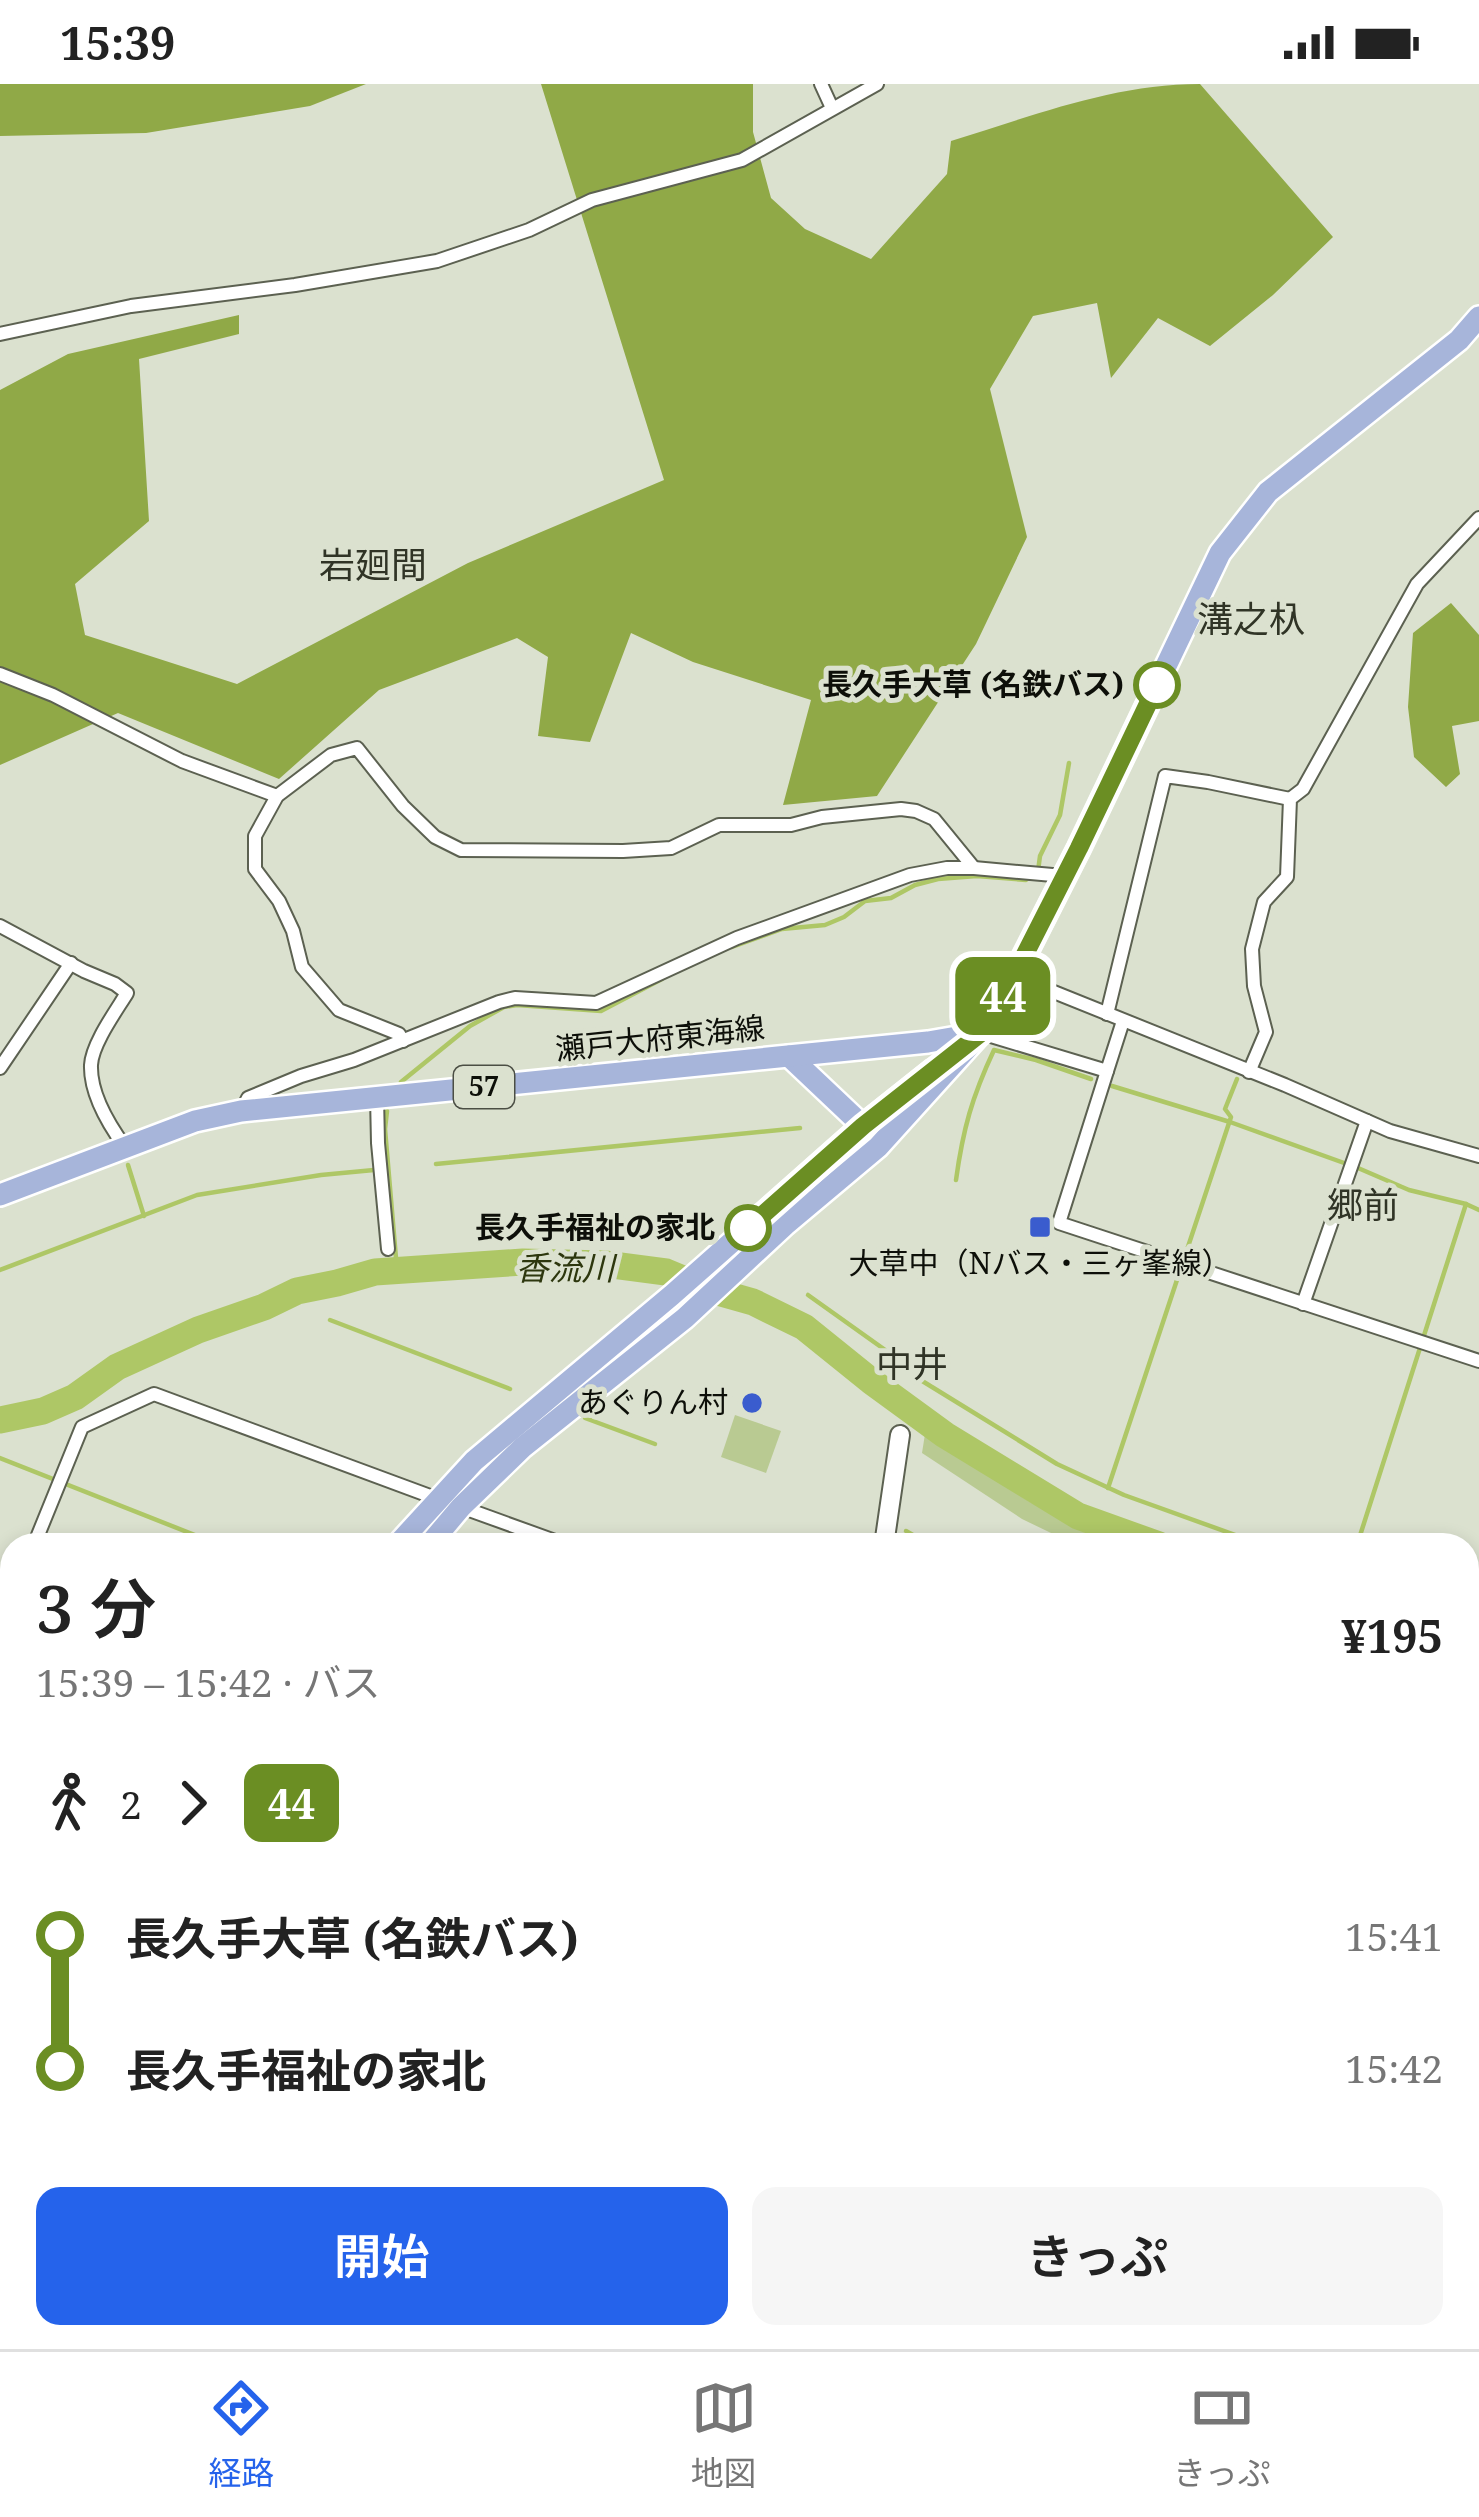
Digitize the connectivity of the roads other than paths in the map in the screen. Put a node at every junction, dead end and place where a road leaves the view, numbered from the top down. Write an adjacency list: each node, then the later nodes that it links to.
1 (821, 84): 3 (street)
2 (877, 84): 3 (street)
3 (832, 108): 5 (street)
4 (1479, 317): 11 (main road)
5 (0, 334)
6 (1479, 518): 9 (street)
7 (0, 674): 8 (street)
8 (278, 796): 10 (street); 18 (street)
9 (1290, 799): 15 (street); 22 (street)
10 (974, 868): 11 (street); 18 (street)
11 (1064, 876): 14 (main road)
12 (0, 926): 13 (street)
13 (71, 963): 20 (street); 27 (street)
14 (1014, 976): 15 (street); 17 (main road)
15 (1107, 1014): 16 (street)
16 (1123, 1021): 21 (street); 22 (street)
17 (981, 1033): 19 (main road, 瀬戸大府東海線 / 57); 21 (street); 26 (main road); 35 (main road)
18 (403, 1041): 24 (street)
19 (789, 1056): 23 (main road, 瀬戸大府東海線 / 57); 26 (main road)
20 (0, 1068)
21 (1107, 1071): 31 (street)
22 (1249, 1072): 25 (street)
23 (377, 1097): 24 (main road, 瀬戸大府東海線 / 57); 30 (street)
24 (242, 1111): 27 (main road, 瀬戸大府東海線 / 57)
25 (1367, 1121): 28 (street); 31 (street)
26 (863, 1126): 34 (main road)
27 (125, 1147): 29 (main road, 瀬戸大府東海線 / 57)
28 (1479, 1156)
29 (0, 1195)
30 (388, 1249)
31 (1303, 1304): 32 (street)
32 (1479, 1361)
33 (900, 1435): 40 (street)
34 (438, 1498): 36 (street); 37 (main road)
35 (461, 1507): 38 (main road); 39 (street)
36 (39, 1533)
37 (408, 1533)
38 (439, 1533)
39 (533, 1533)
40 (886, 1533)

